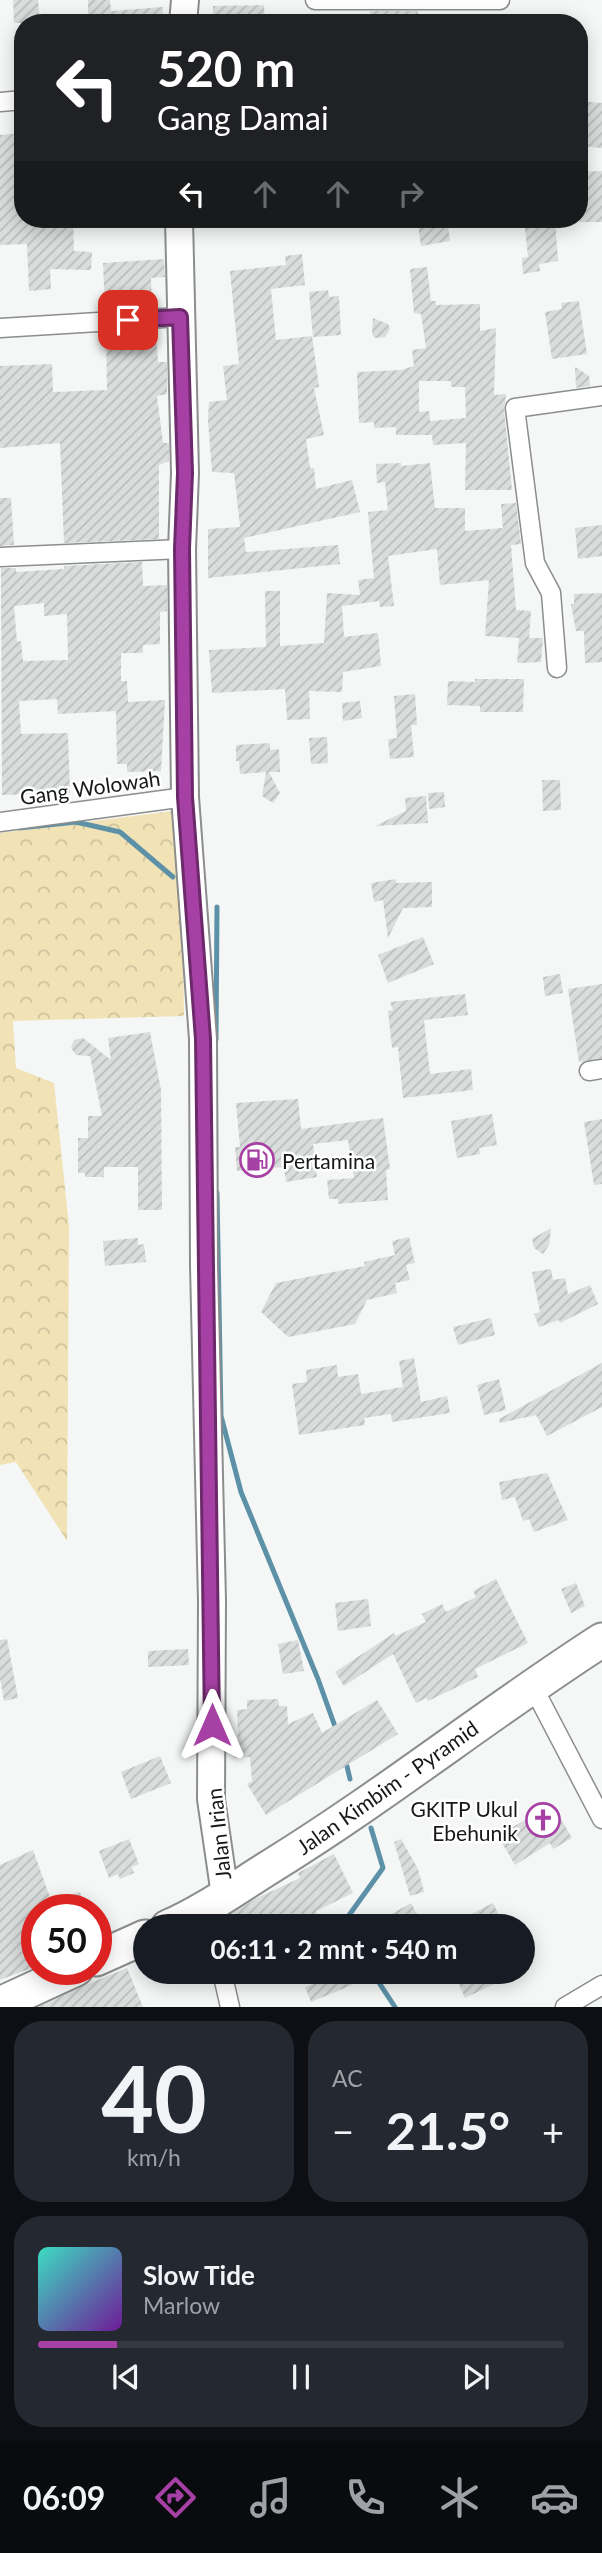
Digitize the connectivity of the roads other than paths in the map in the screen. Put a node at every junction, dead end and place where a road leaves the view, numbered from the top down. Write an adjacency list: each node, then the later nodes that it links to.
1 (315, 0): 2 (street)
2 (500, 0)
3 (179, 228): 4 (main road, Jalan Irian)
4 (180, 317): 5 (street); 7 (main road, Jalan Irian)
5 (0, 328)
6 (602, 396): 9 (street)
7 (182, 549): 8 (street); 10 (main road, Jalan Irian)
8 (0, 557)
9 (557, 668)
10 (185, 797): 11 (street, Gang Wolowah); 15 (main road, Jalan Irian)
11 (0, 822)
12 (602, 1640): 13 (highway, Jalan Kimbim - Pyramid)
13 (532, 1685): 14 (street); 15 (highway, Jalan Kimbim - Pyramid)
14 (602, 1819)
15 (215, 1909)
16 (133, 1942): 17 (highway)
17 (112, 1952)
18 (225, 1984): 22 (street)
19 (41, 1985): 21 (highway)
20 (602, 1985): 23 (street)
21 (0, 2004)
22 (230, 2007)
23 (565, 2007)

